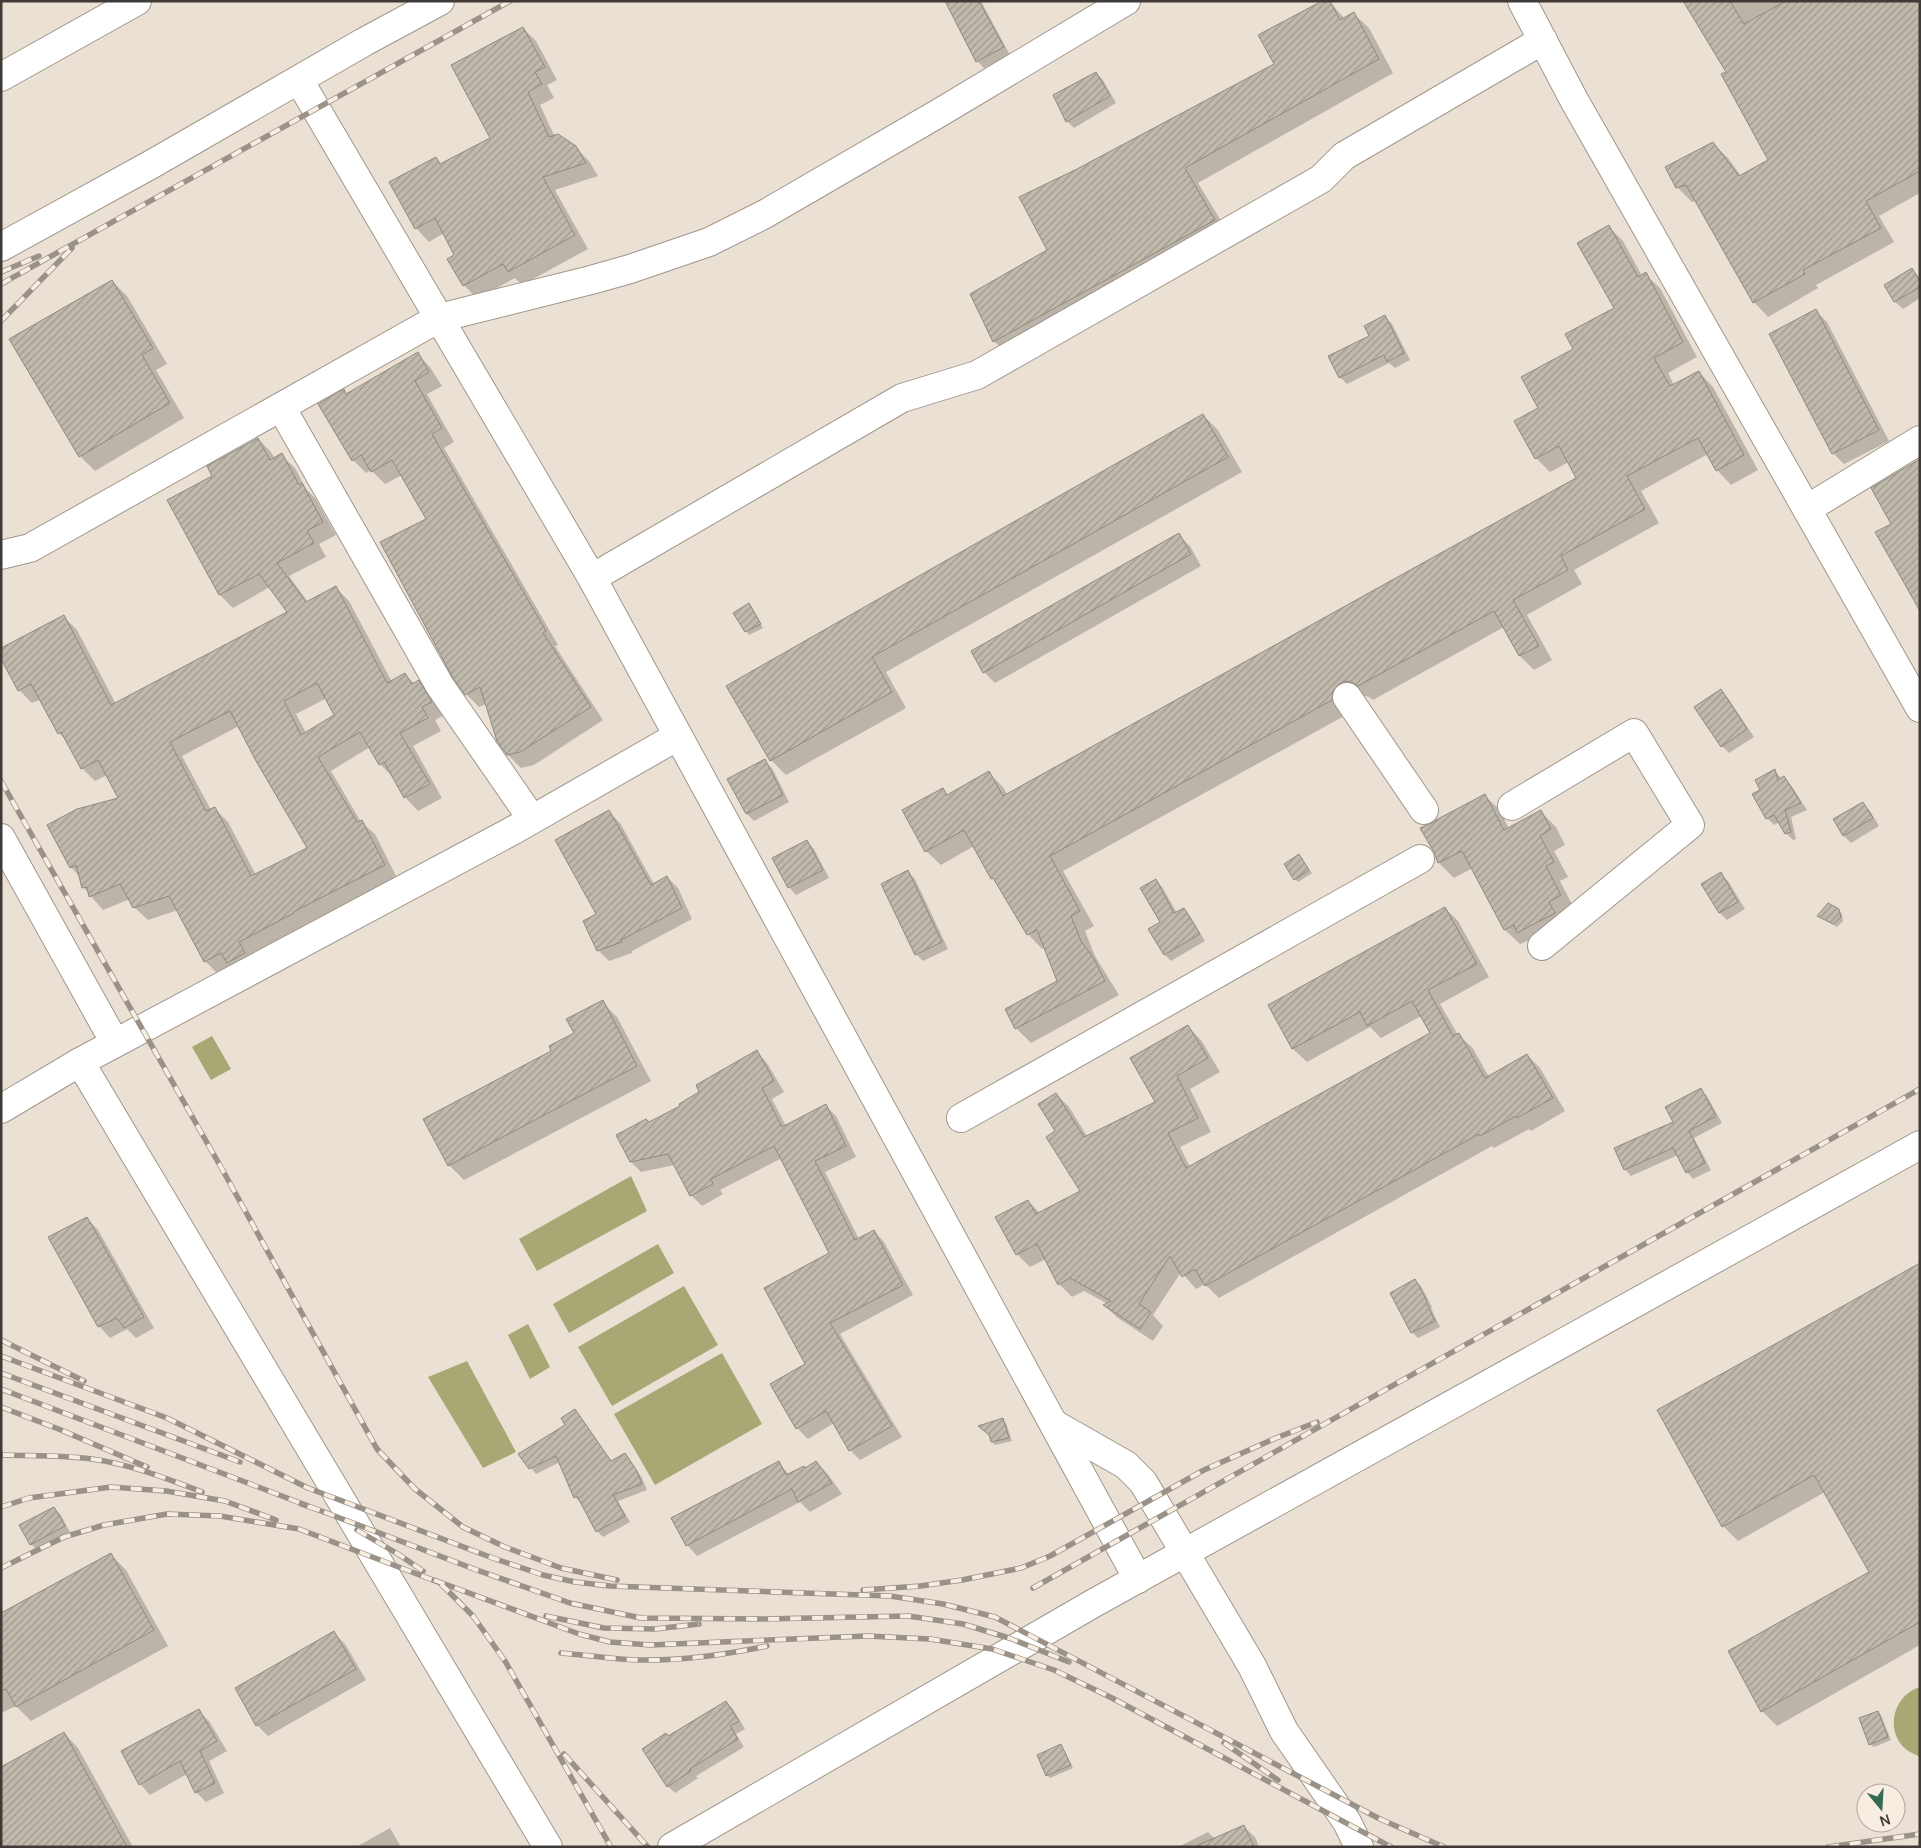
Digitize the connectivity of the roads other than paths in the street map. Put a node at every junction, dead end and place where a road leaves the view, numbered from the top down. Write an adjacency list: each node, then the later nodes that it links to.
1 (137, 1): 6 (street)
2 (440, 1): 7 (street)
3 (1126, 1): 9 (street)
4 (1522, 1): 5 (street)
5 (1543, 40): 12 (street); 14 (street)
6 (1, 76)
7 (299, 80): 8 (street); 9 (street)
8 (1, 247)
9 (439, 318): 10 (street); 14 (street)
10 (282, 406): 13 (street); 20 (street)
11 (1920, 440): 12 (street)
12 (1806, 509): 16 (street)
13 (1, 555)
14 (592, 578): 17 (street)
15 (1347, 697): 19 (street)
16 (1920, 708)
17 (678, 736): 20 (street); 29 (street)
18 (1512, 806): 23 (street)
19 (1424, 810)
20 (532, 819): 24 (street)
21 (1, 838): 24 (street)
22 (1420, 859): 27 (street)
23 (1542, 946)
24 (115, 1044): 25 (street)
25 (80, 1062): 26 (street); 32 (street)
26 (1, 1109)
27 (961, 1118)
28 (1920, 1145): 30 (street)
29 (1054, 1424): 30 (street); 31 (street)
30 (1184, 1553): 31 (street); 34 (street)
31 (1138, 1579): 33 (street)
32 (548, 1847)
33 (672, 1847)
34 (1359, 1847)

